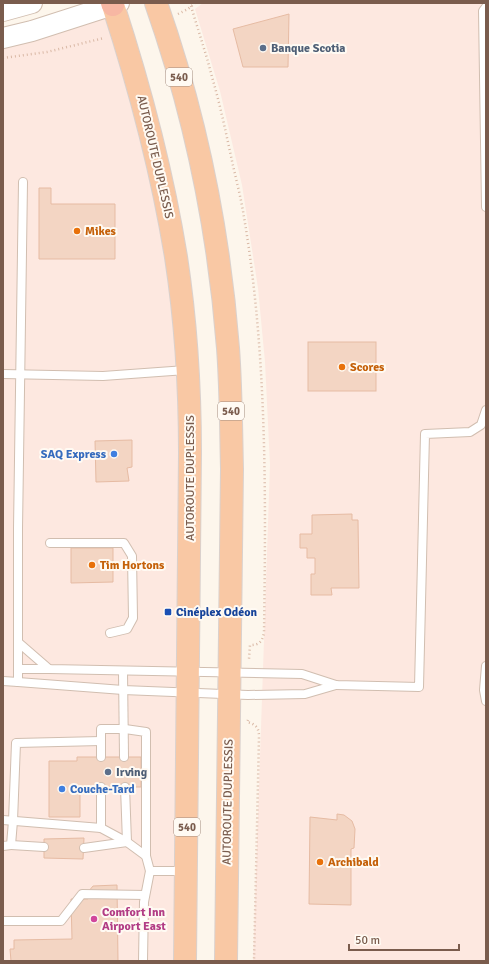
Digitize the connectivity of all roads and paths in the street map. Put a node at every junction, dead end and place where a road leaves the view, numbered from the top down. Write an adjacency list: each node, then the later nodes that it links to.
1 (32, 3): 6 (street)
2 (194, 3): 4 (path)
3 (114, 4): 8 (highway, AUTOROUTE DUPLESSIS / 540); 9 (street)
4 (191, 6): 7 (path); 20 (path)
5 (486, 7): 12 (lane)
6 (3, 11)
7 (159, 11): 26 (highway, AUTOROUTE DUPLESSIS / 540)
8 (122, 32): 10 (path); 13 (highway, AUTOROUTE DUPLESSIS / 540)
9 (3, 38)
10 (3, 58)
11 (23, 182): 15 (lane)
12 (486, 207)
13 (188, 370): 15 (lane); 25 (highway, AUTOROUTE DUPLESSIS / 540)
14 (3, 374): 15 (lane)
15 (20, 374): 19 (lane)
16 (486, 410): 29 (lane)
17 (50, 543): 18 (lane)
18 (110, 633)
19 (19, 643): 22 (lane); 23 (lane)
20 (250, 658)
21 (486, 666): 33 (lane)
22 (49, 669): 23 (lane); 24 (lane)
23 (18, 670): 28 (lane)
24 (123, 671): 25 (lane); 30 (lane)
25 (188, 672): 26 (lane); 31 (highway, AUTOROUTE DUPLESSIS / 540)
26 (230, 673): 29 (lane); 32 (highway, AUTOROUTE DUPLESSIS / 540)
27 (3, 681): 28 (lane)
28 (18, 682): 30 (lane)
29 (336, 685): 32 (lane)
30 (123, 690): 31 (lane); 35 (lane)
31 (188, 693): 32 (lane); 50 (highway, AUTOROUTE DUPLESSIS / 540)
32 (229, 695): 55 (highway, AUTOROUTE DUPLESSIS / 540)
33 (486, 701)
34 (248, 716): 56 (path)
35 (124, 729): 36 (lane); 38 (lane); 48 (lane)
36 (101, 741): 37 (lane); 42 (lane)
37 (101, 757)
38 (124, 757)
39 (101, 787): 43 (lane)
40 (125, 787): 44 (lane)
41 (3, 820): 42 (lane)
42 (13, 821): 43 (lane); 45 (lane)
43 (101, 828): 44 (lane)
44 (127, 842): 47 (lane); 48 (lane)
45 (7, 846): 46 (lane)
46 (44, 847)
47 (84, 848)
48 (146, 856): 49 (lane)
49 (150, 871): 50 (lane); 51 (lane)
50 (186, 872): 54 (highway, AUTOROUTE DUPLESSIS / 540)
51 (145, 896): 52 (lane); 53 (lane)
52 (3, 921)
53 (144, 961)
54 (185, 961)
55 (226, 961)
56 (254, 961)

